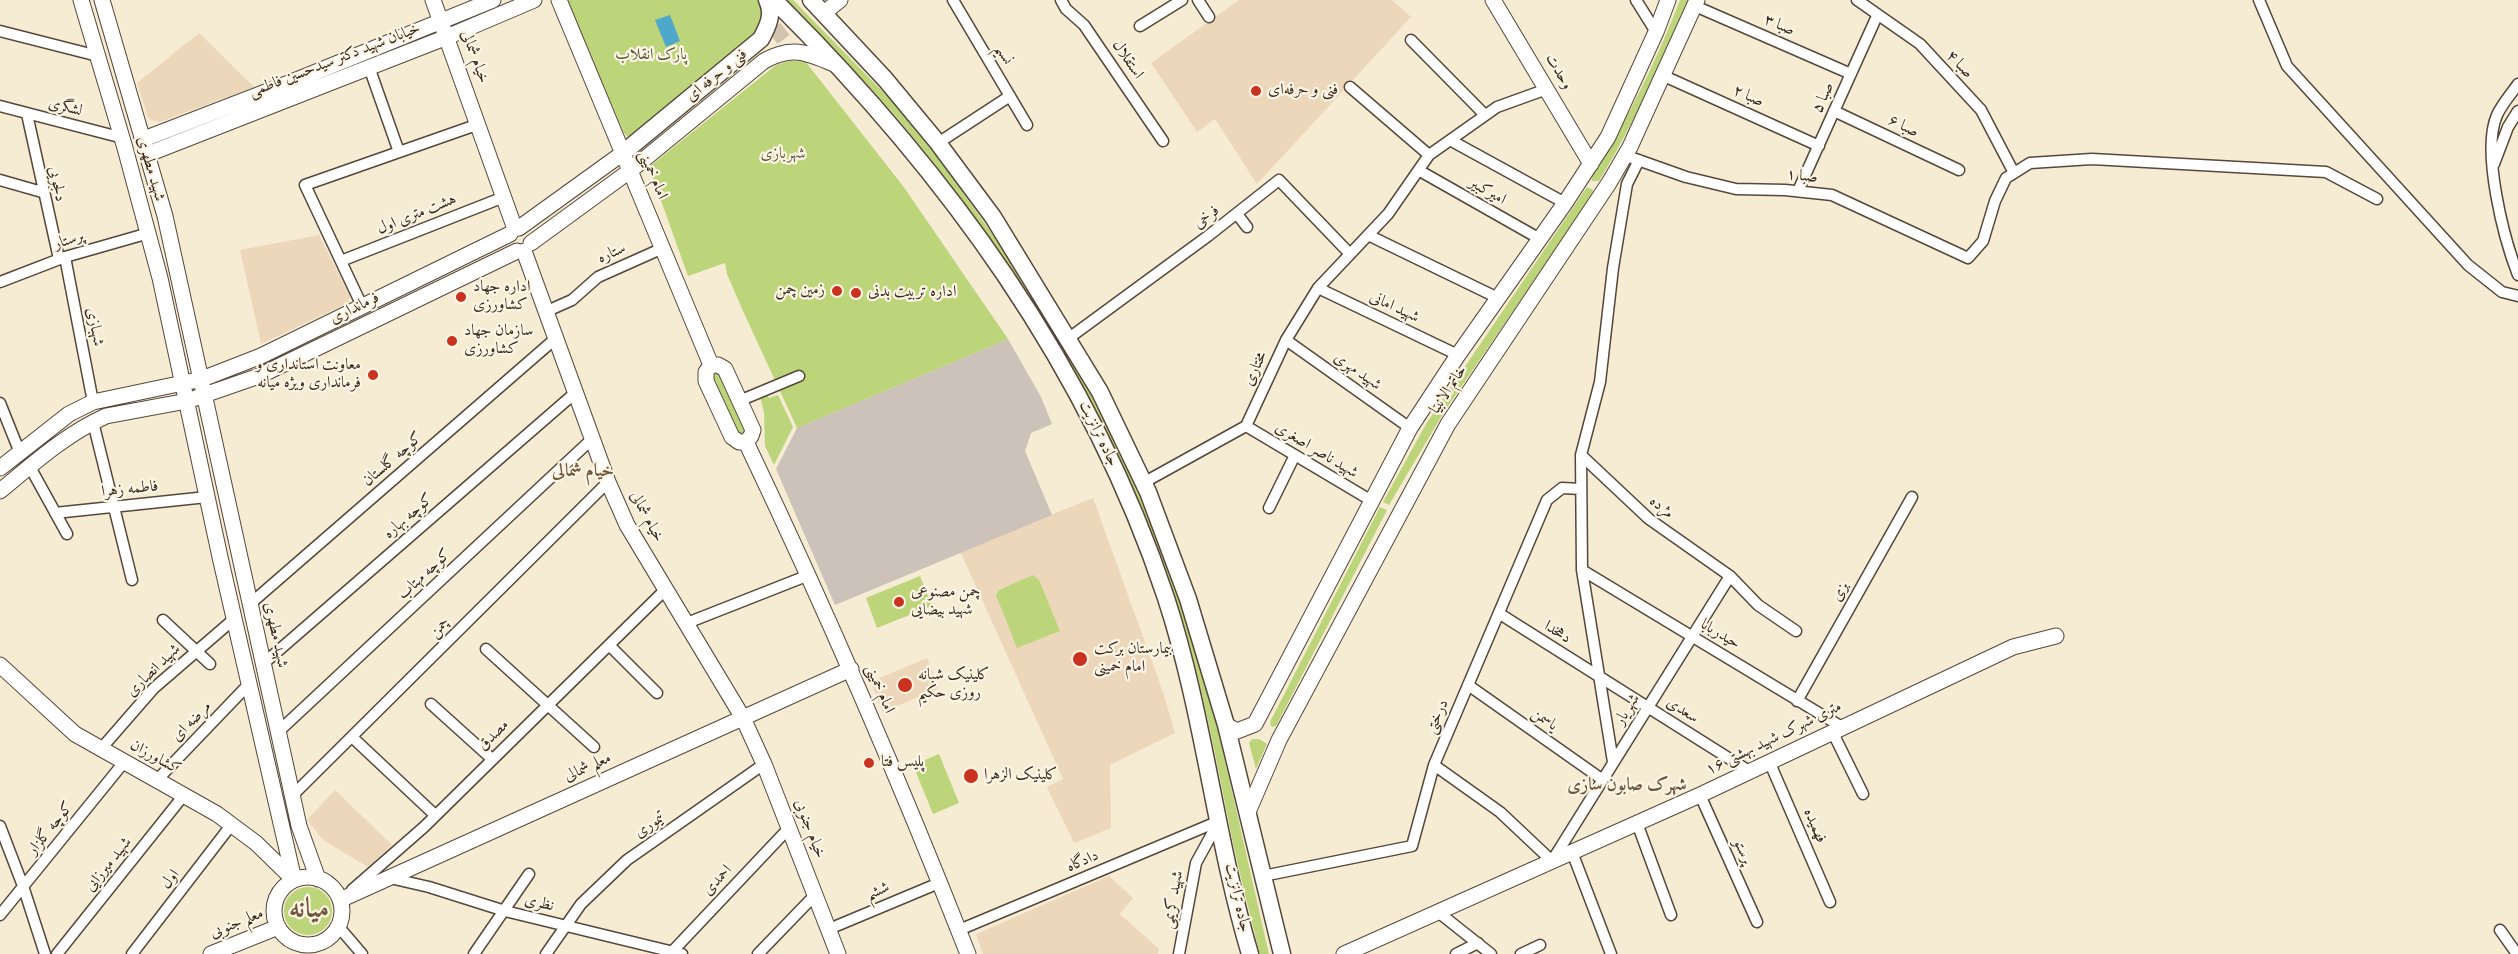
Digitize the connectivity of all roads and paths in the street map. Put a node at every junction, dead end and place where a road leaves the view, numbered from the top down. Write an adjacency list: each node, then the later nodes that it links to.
1 (81, 0): 31 (main road, شهید مطهری)
2 (102, 0): 52 (main road, شهید مطهری)
3 (433, 0): 24 (main road, خیام شمالی)
4 (493, 0): 24 (main road, خیابان شهید دکتر سیدحسین فاطمی)
5 (534, 0): 28 (main road, خیابان شهید دکتر سیدحسین فاطمی)
6 (559, 0): 57 (main road, امام خمینی)
7 (766, 0): 57 (main road)
8 (774, 0): 34 (main road, جاده ترانزیت)
9 (811, 0): 21 (main road, جاده ترانزیت)
10 (840, 0): 21 (main road)
11 (953, 0): 40 (street, نسيم)
12 (1061, 0): 50 (street, استقلال)
13 (1182, 0): 25 (street)
14 (1198, 0): 22 (street)
15 (1493, 0): 39 (main road, وحدت)
16 (1636, 0): 27 (street)
17 (1668, 0): 27 (main road, خاتم الانبیا)
18 (1857, 0): 23 (street, صبا ۴)
19 (2259, 0): 87 (street)
20 (1696, 3): 35 (street, صبا ۳); 36 (main road, خاتم الانبیا)
21 (824, 13): 51 (main road, جاده ترانزیت)
22 (1209, 16)
23 (1877, 16): 35 (street, صبا ۵); 62 (street, صبا ۴)
24 (441, 22): 28 (main road, خیام شمالی); 52 (main road, خیابان شهید دکتر سیدحسین فاطمی)
25 (1140, 27)
26 (0, 32): 31 (street)
27 (1656, 32): 32 (main road, خاتم الانبیا)
28 (447, 37): 33 (main road, خیابان شهید دکتر سیدحسین فاطمی); 46 (main road, خیام شمالی)
29 (773, 38): 57 (main road)
30 (1411, 40): 45 (street)
31 (98, 56): 48 (main road, شهید مطهری)
32 (1641, 64): 36 (main road); 58 (main road, خاتم الانبیا)
33 (369, 67): 52 (main road, خیابان شهید دکتر سیدحسین فاطمی); 54 (street)
34 (840, 67): 57 (main road, فنی و حرفه ای); 181 (main road, جاده ترانزیت)
35 (1851, 74): 42 (street, صبا ۵)
36 (1664, 76): 53 (street, صبا ۲); 56 (main road, خاتم الانبیا)
37 (2518, 84): 59 (street)
38 (1350, 87): 55 (street)
39 (1547, 89): 45 (street, مختاری); 58 (main road, وحدت)
40 (1010, 96): 47 (street, نسيم); 51 (street)
41 (0, 106): 44 (street, لشگری)
42 (1834, 111): 53 (street, صبا ۵); 61 (street, صبا ۶)
43 (2518, 111): 59 (street)
44 (27, 114): 48 (street, لشگری); 65 (street, دلجویی)
45 (1485, 116): 49 (street, مختاری)
46 (479, 124): 54 (street); 66 (main road, خیام شمالی)
47 (1027, 125)
48 (123, 138): 72 (main road, شهید مطهری)
49 (1450, 140): 55 (street, مختاری); 68 (street)
50 (1163, 141)
51 (938, 143): 94 (main road, جاده ترانزیت)
52 (146, 146): 99 (main road, شهید مطهری)
53 (1819, 146): 64 (street, صبا ۵)
54 (399, 152): 79 (street)
55 (1429, 155): 60 (street, مختاری)
56 (1632, 158): 64 (street, صبا ۱); 82 (main road, خاتم الانبیا); 115 (street)
57 (627, 161): 71 (main road, فرمانداری); 75 (main road, فرمانداری); 76 (main road, امام خمینی)
58 (1591, 164): 68 (main road, خاتم الانبیا)
59 (2492, 170): 83 (street)
60 (1420, 171): 73 (street, مختاری); 74 (street, امیرکبیر)
61 (1959, 171)
62 (2013, 173): 64 (street, صبا ۱); 67 (street)
63 (0, 180): 65 (street)
64 (1798, 191)
65 (42, 192): 78 (street, دلجویی)
66 (504, 197): 71 (main road, خیام شمالی); 79 (street, هشت متری اول)
67 (2377, 199)
68 (1565, 203): 74 (main road, خاتم الانبیا)
69 (1237, 214): 70 (street); 77 (street, فرخی); 94 (street, فرخی)
70 (1247, 227)
71 (515, 230): 75 (main road, خیام شمالی); 81 (main road, فرمانداری)
72 (148, 232): 78 (street, پرستار); 100 (main road, شهید مطهری)
73 (1368, 235): 77 (street, مختاری); 88 (street)
74 (1540, 239): 80 (main road, خاتم الانبیا)
75 (524, 248): 84 (main road, فرمانداری); 90 (main road, خیام شمالی)
76 (663, 248): 90 (street, ستاره); 97 (main road, امام خمینی)
77 (1350, 254): 86 (street, مختاری)
78 (62, 258): 85 (street, پرستار); 105 (street, شهبازی)
79 (340, 261): 89 (street)
80 (1524, 261): 82 (main road); 88 (main road, خاتم الانبیا)
81 (450, 263): 84 (main road); 89 (main road, فرمانداری)
82 (1545, 275): 163 (main road, خاتم الانبیا)
83 (2518, 275)
84 (459, 279): 92 (main road, فرمانداری)
85 (0, 282)
86 (1318, 288): 95 (street, مختاری); 96 (street, شهید امانی)
87 (2518, 296)
88 (1498, 298): 96 (main road, خاتم الانبیا)
89 (362, 306): 91 (main road, فرمانداری)
90 (545, 312): 93 (main road, خیام شمالی)
91 (340, 318): 92 (main road); 99 (main road, فرمانداری)
92 (347, 333): 102 (main road, فرمانداری)
93 (555, 339): 101 (main road, خیام شمالی); 134 (street, کوچه گلستان)
94 (1069, 339): 119 (main road, جاده ترانزیت)
95 (1286, 340): 109 (street, مختاری); 110 (street, شهید مهری)
96 (1458, 355): 110 (main road, خاتم الانبیا)
97 (711, 365): 104 (main road); 112 (main road)
98 (799, 376): 104 (street)
99 (202, 379): 100 (main road, فرمانداری); 102 (main road, شهید مطهری)
100 (183, 384): 103 (main road, شهید مطهری); 105 (main road)
101 (575, 393): 111 (main road, خیام شمالی); 146 (street, کوچه بهاره)
102 (206, 395): 103 (main road, فرمانداری); 134 (main road, شهید مطهری)
103 (187, 400): 108 (main road); 122 (main road)
104 (739, 400): 112 (main road)
105 (93, 402): 113 (main road)
106 (0, 403): 107 (street)
107 (2, 418): 113 (street)
108 (93, 422): 116 (main road); 125 (street)
109 (1246, 426): 114 (street, شهید ناصر اصغری); 119 (street)
110 (1410, 428): 124 (main road, خاتم الانبیا)
111 (592, 439): 118 (main road, خیام شمالی); 161 (street, کوچه مهتاب)
112 (746, 442): 130 (main road, امام خمینی)
113 (20, 453): 116 (main road); 117 (main road)
114 (1295, 455): 124 (street, شهید ناصر اصغری); 126 (street)
115 (1581, 455): 120 (street); 131 (street, مژده)
116 (30, 467): 121 (main road); 127 (street)
117 (0, 468)
118 (608, 482): 133 (main road, خیام شمالی); 162 (street, چمن)
119 (1143, 483): 159 (main road, جاده ترانزیت)
120 (1581, 489): 129 (street); 135 (street, درختی)
121 (0, 491)
122 (207, 497): 125 (street, فاطمه زهرا); 136 (main road)
123 (1912, 497): 153 (street, بزی)
124 (1372, 501): 158 (main road, خاتم الانبیا)
125 (113, 507): 127 (street, فاطمه زهرا); 132 (street)
126 (1269, 508)
127 (56, 513): 128 (street)
128 (67, 534)
129 (1582, 570): 140 (street, حیدربابا); 149 (street)
130 (809, 574): 138 (street); 148 (main road, امام خمینی)
131 (1730, 576): 139 (street, مژده); 140 (street, شهریار)
132 (132, 580)
133 (666, 589): 138 (main road, خیام شمالی); 142 (street, مصدق)
134 (250, 604): 146 (main road, شهید مطهری)
135 (1500, 614): 149 (street, دهخدا); 151 (street, درختی)
136 (234, 619): 144 (street, شهید انصاری); 150 (main road)
137 (163, 621): 144 (street)
138 (687, 623): 157 (main road, خیام شمالی)
139 (1796, 631)
140 (1693, 636): 153 (street, حیدربابا); 156 (street, شهریار)
141 (2056, 636): 160 (main road, ۱۶ متری شهرک شهيد بهشتی)
142 (609, 645): 152 (street); 155 (street, مصدق)
143 (486, 649): 155 (street)
144 (196, 652): 145 (street); 165 (street, شهید انصاری)
145 (210, 664)
146 (263, 664): 161 (main road, شهید مطهری)
147 (0, 665): 165 (main road, کشاورزان)
148 (851, 669): 157 (main road, معلم شمالی); 193 (main road, امام خمینی)
149 (1599, 676): 156 (street, سعدی); 169 (street)
150 (249, 684): 173 (street, مرضه ای); 192 (main road)
151 (1468, 685): 171 (street, درختی); 174 (street, یاسمن)
152 (657, 693)
153 (1797, 701): 160 (street, حیدربابا)
154 (431, 704): 166 (street)
155 (547, 705): 164 (street); 166 (street, مصدق)
156 (1648, 707): 169 (street, شهریار); 172 (street, سعدی)
157 (743, 718): 170 (main road, خیام جنوبی); 190 (main road, معلم شمالی)
158 (1255, 724): 159 (main road); 163 (main road)
159 (1226, 725): 179 (main road, جاده ترانزیت)
160 (1837, 729): 168 (main road, ۱۶ متری شهرک شهيد بهشتی); 175 (street)
161 (278, 732): 178 (main road, شهید مطهری)
162 (352, 737): 178 (street, چمن); 180 (street)
163 (1278, 740): 179 (main road, خاتم الانبیا)
164 (594, 747)
165 (100, 750): 167 (main road, کشاورزان)
166 (492, 759): 180 (street, مصدق)
167 (125, 761): 173 (main road, کشاورزان); 194 (street, کوچه گلزار)
168 (1770, 761): 172 (main road, ۱۶ متری شهرک شهيد بهشتی); 197 (street, فهمیده)
169 (1613, 762): 174 (street, شهریار)
170 (764, 764): 185 (main road, خیام جنوبی); 203 (street, تیموری)
171 (1434, 765): 187 (street); 189 (street, درختی)
172 (1749, 771): 177 (main road, ۱۶ متری شهرک شهيد بهشتی)
173 (157, 780): 176 (main road, کشاورزان)
174 (1604, 780): 187 (street, شهریار)
175 (1863, 794)
176 (184, 795): 183 (main road, کشاورزان); 215 (street, شهید میرزایی)
177 (1700, 795): 182 (main road, ۱۶ متری شهرک شهيد بهشتی); 202 (street, پرستو)
178 (292, 796): 191 (main road, شهید مطهری)
179 (1248, 812): 189 (main road, جاده ترانزیت)
180 (435, 815): 196 (street, مصدق)
181 (1219, 821): 207 (street, دادگاه); 225 (street, شهید کریمی); 226 (main road, جاده ترانزیت)
182 (1637, 823): 186 (main road, ۱۶ متری شهرک شهيد بهشتی); 201 (street)
183 (232, 824): 192 (main road, کشاورزان); 216 (street, اول)
184 (0, 826): 194 (street)
185 (789, 828): 195 (main road, خیام جنوبی); 213 (street, احمدی)
186 (1572, 852): 187 (main road, ۱۶ متری شهرک شهيد بهشتی); 232 (street)
187 (1552, 861): 199 (main road, ۱۶ متری شهرک شهيد بهشتی)
188 (529, 874): 198 (street)
189 (1263, 876): 227 (main road, جاده ترانزیت)
190 (389, 878): 196 (main road, معلم شمالی); 198 (street, نظری)
191 (318, 879): 192 (main road); 196 (main road)
192 (294, 880): 204 (main road)
193 (939, 884): 205 (street, ششم); 207 (main road, امام خمینی)
194 (23, 886): 200 (street, کوچه گلزار); 214 (street)
195 (815, 895): 205 (main road, خیام جنوبی); 222 (street)
196 (340, 900): 206 (main road)
197 (1830, 902)
198 (505, 911): 203 (street, نظری); 220 (street)
199 (1438, 912): 209 (street); 228 (main road, ۱۶ متری شهرک شهيد بهشتی)
200 (0, 915)
201 (1671, 915)
202 (1757, 922)
203 (565, 925): 213 (street, نظری); 221 (street, تیموری)
204 (278, 927): 211 (main road, معلم جنوبی); 212 (main road)
205 (829, 929): 223 (main road, خیام جنوبی)
206 (336, 930): 212 (main road); 218 (main road); 219 (street)
207 (959, 930): 224 (main road, امام خمینی)
208 (2500, 930): 233 (street)
209 (1478, 943): 229 (street); 230 (street)
210 (1540, 945): 231 (street)
211 (234, 949): 217 (main road, معلم جنوبی)
212 (299, 949)
213 (675, 953)
214 (45, 954)
215 (57, 954)
216 (132, 954)
217 (211, 954)
218 (331, 954)
219 (362, 954)
220 (474, 954)
221 (546, 954)
222 (758, 954)
223 (838, 954)
224 (968, 954)
225 (1179, 954)
226 (1250, 954)
227 (1282, 954)
228 (1344, 954)
229 (1456, 954)
230 (1491, 954)
231 (1521, 954)
232 (1611, 954)
233 (2517, 954)

